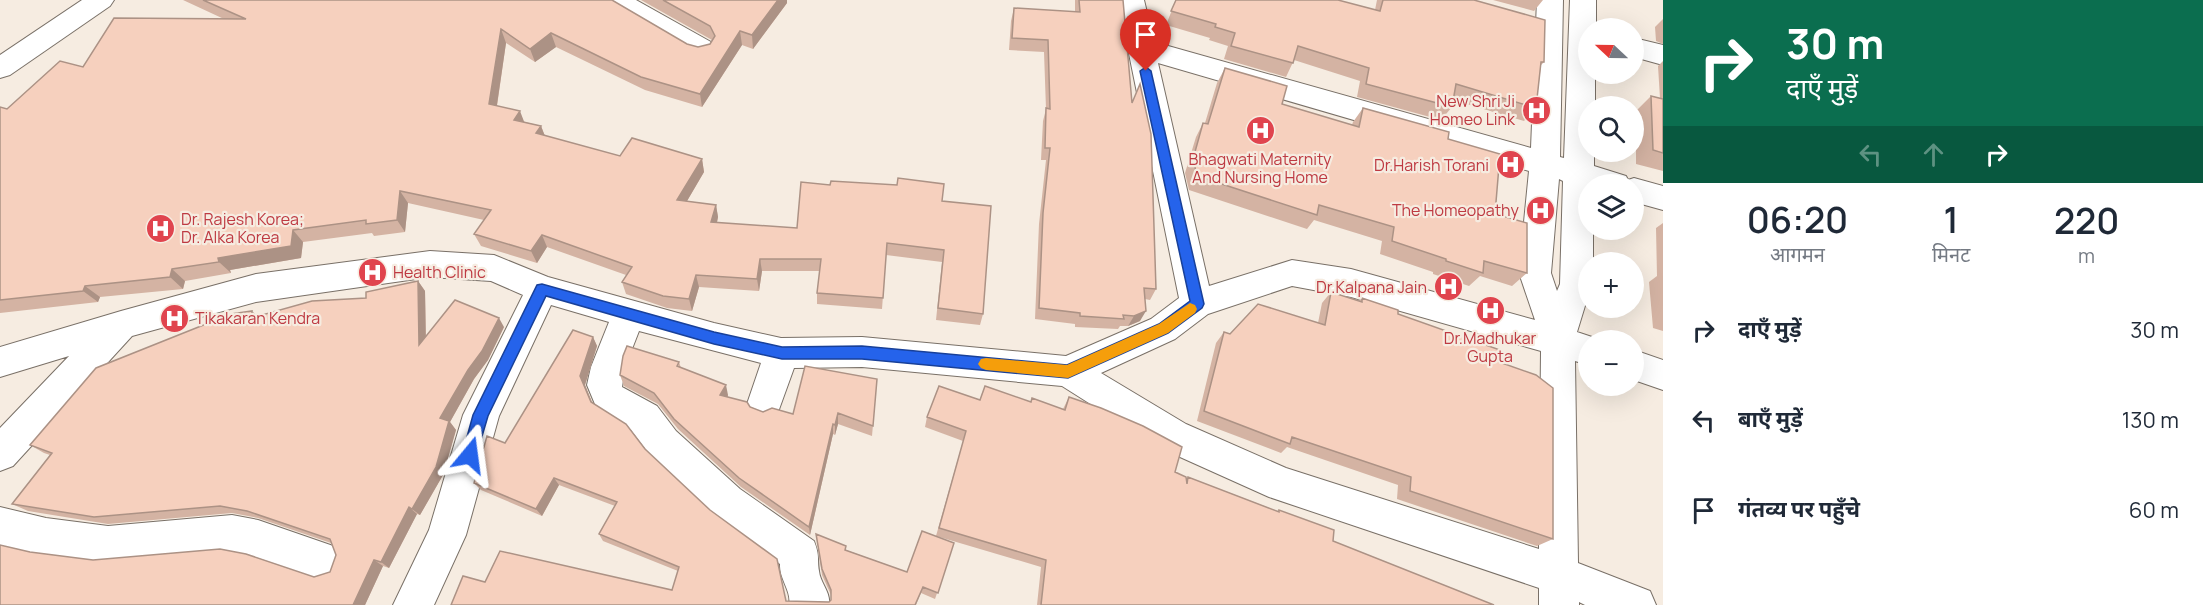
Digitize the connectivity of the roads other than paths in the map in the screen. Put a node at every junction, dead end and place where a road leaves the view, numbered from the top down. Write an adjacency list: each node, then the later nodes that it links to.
1 (101, 0): 12 (street)
2 (616, 0): 9 (street)
3 (1131, 0): 8 (street)
4 (1583, 0): 6 (street)
5 (1542, 16): 7 (street); 14 (street)
6 (1584, 18)
7 (1578, 33)
8 (1141, 48): 14 (street); 20 (street)
9 (701, 49)
10 (1644, 50): 11 (street)
11 (1663, 55)
12 (0, 68)
13 (1583, 84): 15 (street)
14 (1545, 165): 15 (street); 23 (street)
15 (1579, 174)
16 (1644, 193): 17 (street)
17 (1663, 198)
18 (1578, 211): 23 (street)
19 (542, 290): 21 (street); 22 (street); 34 (street)
20 (1197, 304): 23 (street); 27 (street)
21 (628, 314): 24 (street); 35 (street)
22 (121, 325): 25 (street); 30 (street)
23 (1573, 345): 33 (street)
24 (782, 353): 27 (street); 29 (street)
25 (3, 359)
26 (1644, 368): 28 (street)
27 (1068, 371): 33 (street)
28 (1663, 375)
29 (765, 404)
30 (0, 454)
31 (0, 526): 32 (street)
32 (326, 562)
33 (1559, 590): 36 (street)
34 (413, 605)
35 (809, 605)
36 (1636, 605)

